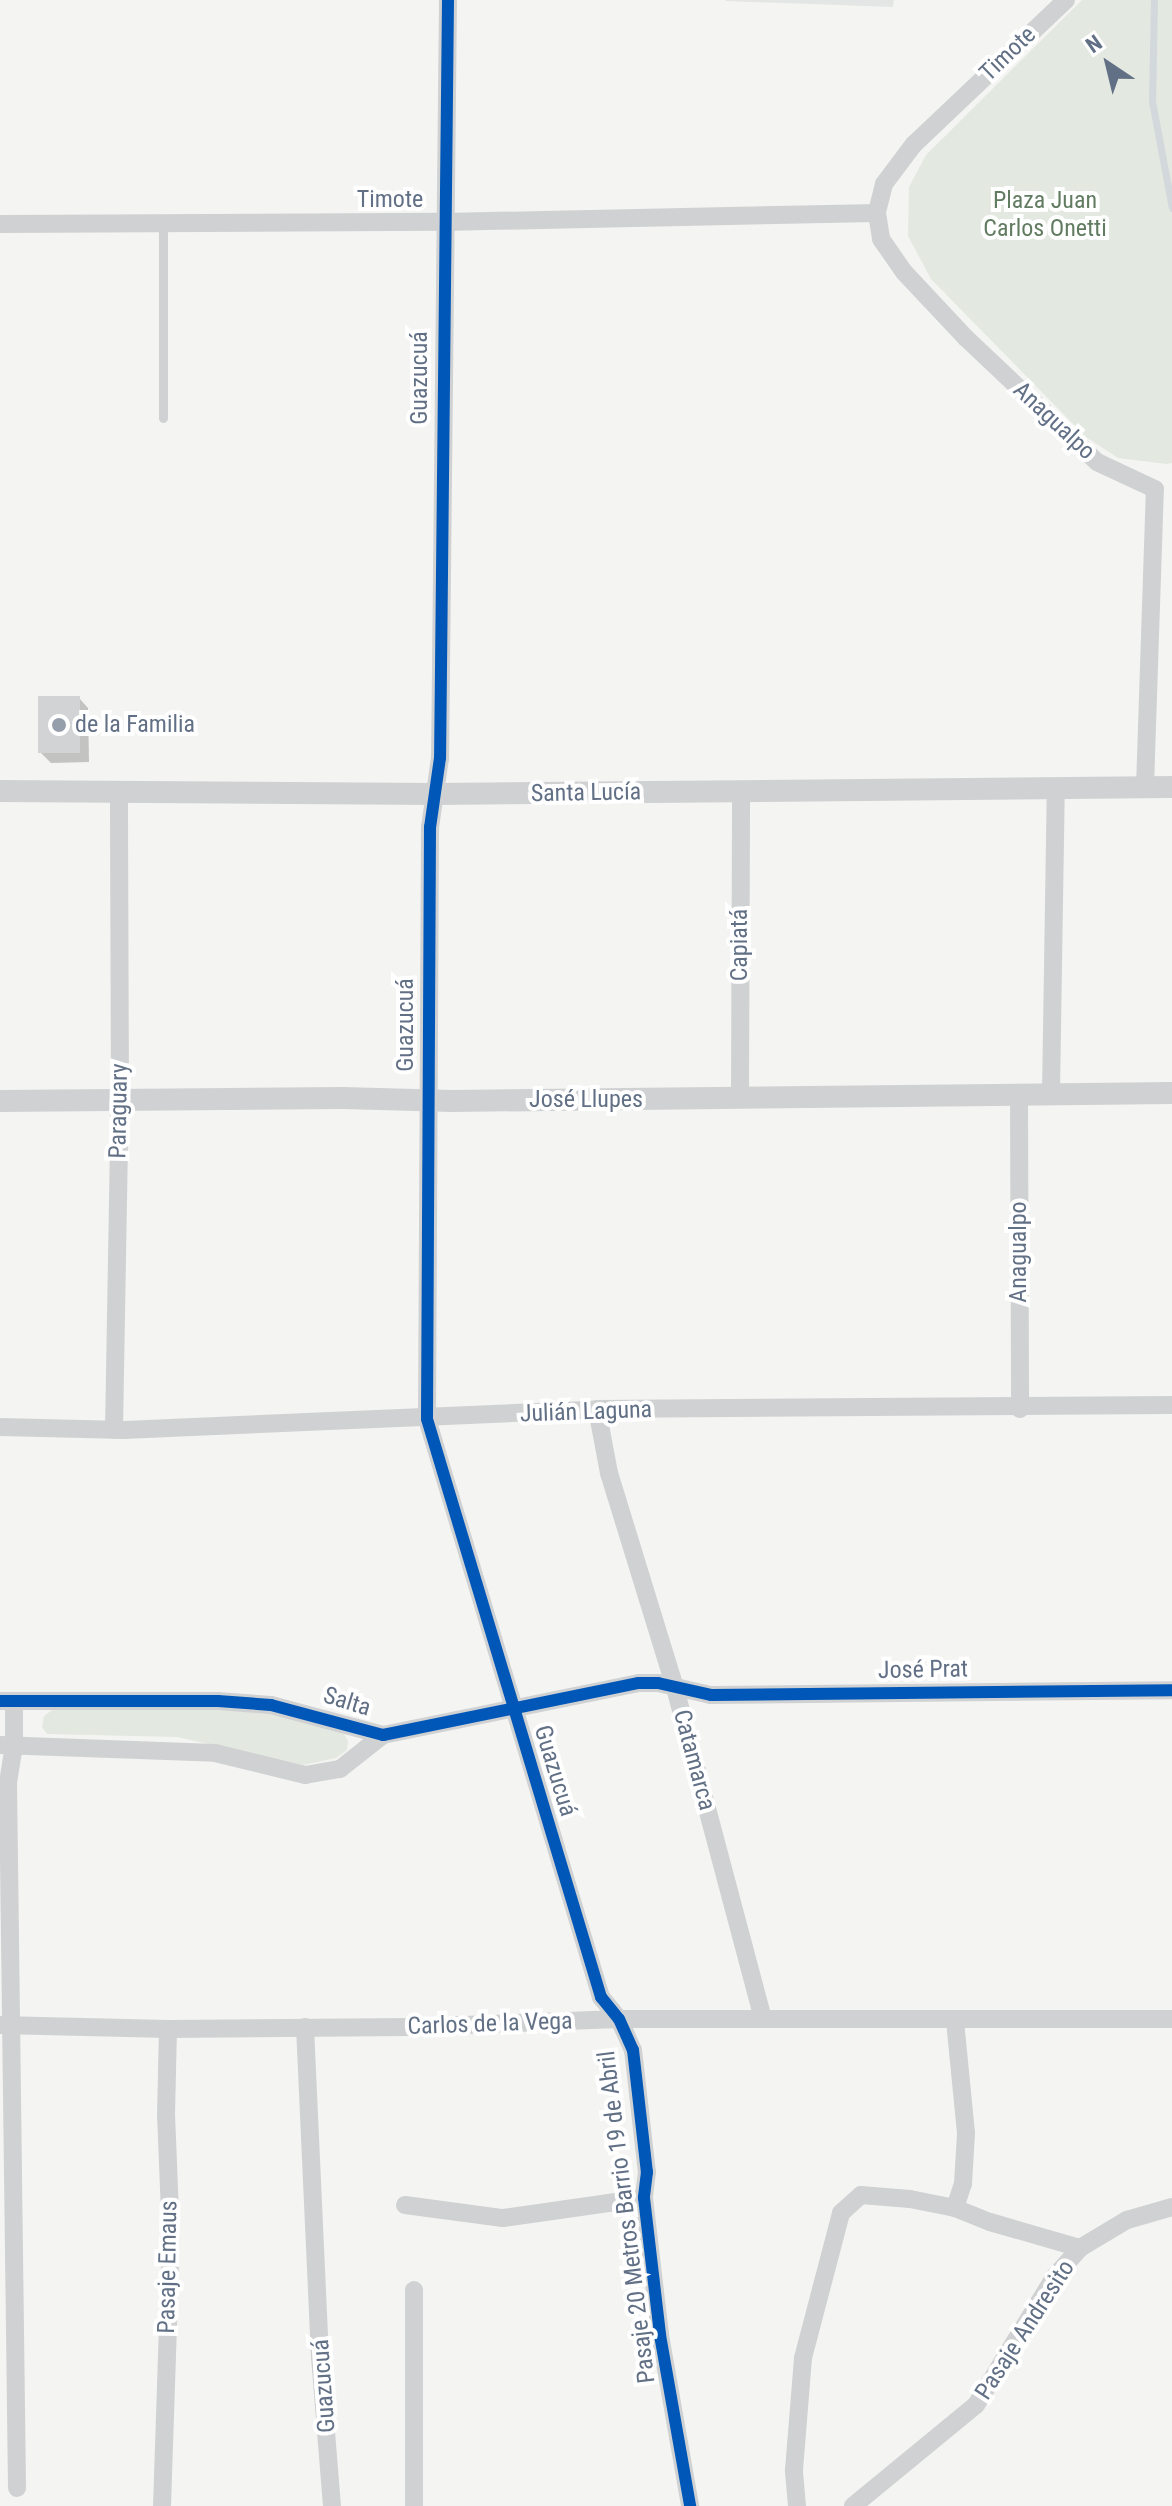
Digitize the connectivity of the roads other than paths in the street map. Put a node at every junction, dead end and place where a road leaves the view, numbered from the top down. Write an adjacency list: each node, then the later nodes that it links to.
1 (448, 0): 4 (street, Guazucuá)
2 (1066, 0): 3 (street, Timote)
3 (877, 213): 4 (street, Timote); 8 (street, Anagualpo)
4 (443, 222): 5 (street, Timote); 15 (street, Guazucuá)
5 (163, 223): 6 (street, Timote); 7 (lane)
6 (0, 224)
7 (163, 418)
8 (1163, 485): 9 (street, Anagualpo)
9 (1145, 787): 10 (street, Santa Lucía); 11 (street, Santa Lucía)
10 (1172, 787)
11 (1056, 788): 13 (street, Santa Lucía); 17 (street)
12 (0, 791): 14 (street, Santa Lucía)
13 (741, 791): 15 (street, Santa Lucía); 19 (street, Capiatá)
14 (119, 792): 15 (street, Santa Lucía); 22 (street, Paraguary)
15 (436, 794): 20 (street, Guazucuá)
16 (1172, 1093): 17 (street, José Llupes)
17 (1051, 1094): 18 (street, José Llupes)
18 (1019, 1095): 19 (street, José Llupes); 25 (street, Anagualpo)
19 (740, 1098): 20 (street, José Llupes)
20 (429, 1100): 22 (street, José Llupes); 26 (street, Guazucuá)
21 (0, 1101): 22 (street, José Llupes)
22 (120, 1101): 28 (street, Paraguary)
23 (1172, 1405): 25 (street, Julián Laguna)
24 (597, 1409): 25 (street, Julián Laguna); 26 (street, Julián Laguna); 29 (street, Catamarca)
25 (1020, 1409)
26 (427, 1419): 28 (street, Julián Laguna); 32 (street, Guazucuá)
27 (0, 1427): 28 (street, Julián Laguna)
28 (114, 1430)
29 (675, 1688): 30 (street, José Prat); 32 (street, Salta); 36 (street, Catamarca)
30 (1172, 1690)
31 (7, 1701): 33 (street, Salta); 34 (street, Salta)
32 (513, 1709): 33 (street, Salta); 35 (street, Guazucuá)
33 (383, 1735): 34 (street, Salta)
34 (7, 1745): 39 (street)
35 (619, 2019): 36 (street, Carlos de la Vega); 40 (street, Carlos de la Vega); 42 (street, Pasaje 20 Metros Barrio 19 de Abril)
36 (763, 2019): 38 (street, Carlos de la Vega)
37 (1172, 2019): 38 (street, Carlos de la Vega)
38 (955, 2020): 45 (street)
39 (5, 2025): 41 (street, Carlos de la Vega); 48 (street)
40 (305, 2027): 41 (street, Carlos de la Vega); 50 (street, Guazucuá)
41 (168, 2029): 49 (street, Pasaje Emaus)
42 (644, 2198): 43 (street); 52 (street, Pasaje 20 Metros Barrio 19 de Abril)
43 (405, 2205)
44 (1172, 2207): 46 (street, Pasaje Andresito)
45 (955, 2208): 46 (street); 53 (street)
46 (1080, 2248): 54 (street, Pasaje Andresito)
47 (414, 2290): 51 (street)
48 (17, 2488)
49 (162, 2506)
50 (332, 2506)
51 (414, 2506)
52 (690, 2506)
53 (797, 2506)
54 (853, 2506)

